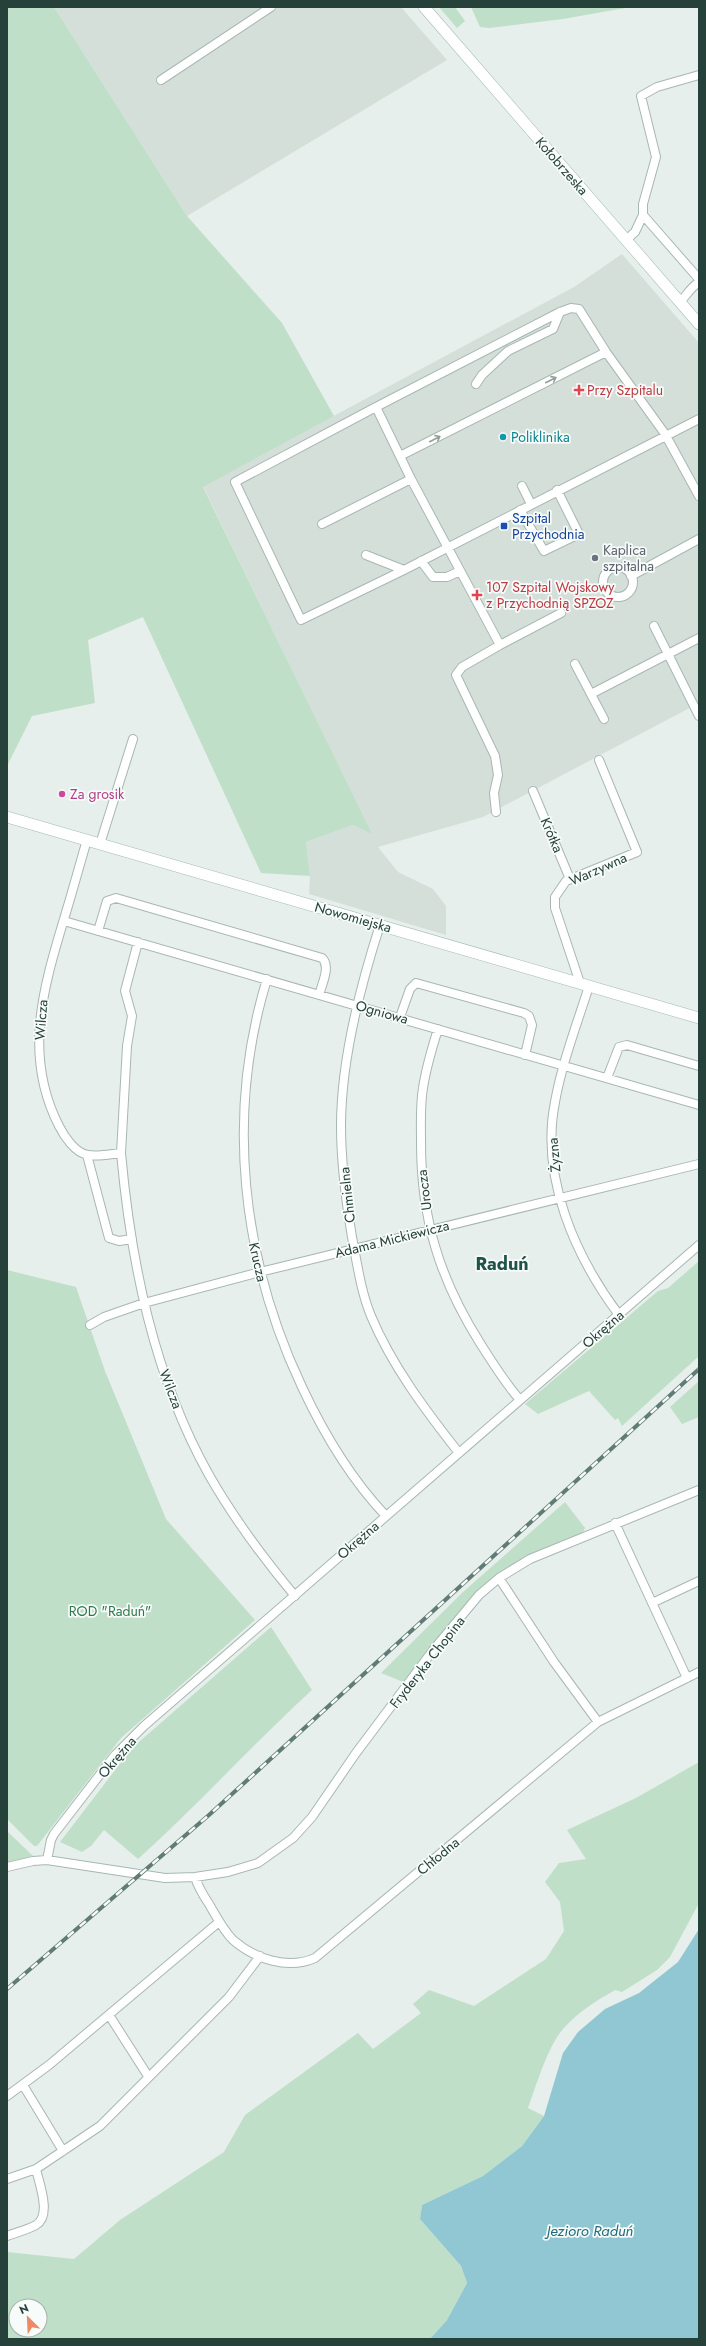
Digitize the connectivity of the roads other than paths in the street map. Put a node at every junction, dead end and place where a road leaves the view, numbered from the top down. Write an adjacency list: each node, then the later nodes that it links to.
1 (271, 7): 4 (street)
2 (424, 7): 6 (street, Kołobrzeska)
3 (699, 75): 5 (street)
4 (161, 80)
5 (643, 215): 6 (street); 7 (street)
6 (626, 240): 9 (street, Kołobrzeska)
7 (699, 279)
8 (699, 282): 9 (street)
9 (680, 302): 11 (street, Kołobrzeska)
10 (560, 312): 12 (street); 13 (street); 14 (street)
11 (699, 324)
12 (606, 352): 16 (street); 17 (street, one-way to 12)
13 (476, 384)
14 (376, 406): 17 (street); 29 (street)
15 (699, 419): 16 (street)
16 (665, 434): 20 (street); 21 (street)
17 (400, 456): 18 (street)
18 (411, 479): 24 (street); 26 (street)
19 (522, 486): 22 (street)
20 (557, 490): 22 (street); 23 (street)
21 (699, 496)
22 (531, 504): 23 (street)
23 (520, 510): 26 (street)
24 (322, 524)
25 (699, 540): 31 (street)
26 (447, 547): 28 (street); 30 (street)
27 (366, 554): 29 (street)
28 (421, 561): 29 (street); 30 (street)
29 (404, 570)
30 (460, 571): 35 (street)
31 (631, 576)
32 (561, 613): 35 (street)
33 (654, 626): 36 (street)
34 (699, 638): 36 (street)
35 (500, 645): 44 (street)
36 (669, 654): 38 (street); 39 (street)
37 (575, 664): 38 (street)
38 (591, 694): 40 (street)
39 (699, 716)
40 (604, 719)
41 (134, 739): 47 (street)
42 (599, 760): 48 (street, Warzywna)
43 (533, 791): 48 (street, Krótka)
44 (496, 812)
45 (7, 817): 46 (street, Nowomiejska)
46 (87, 840): 47 (street, Nowomiejska); 49 (street, Wilcza)
47 (100, 844): 50 (street, Nowomiejska)
48 (570, 879): 54 (street, Warzywna)
49 (64, 921): 51 (street, Ogniowa); 66 (street, Wilcza)
50 (380, 925): 54 (street, Nowomiejska); 56 (street, Chmielna)
51 (98, 931): 52 (street, Ogniowa); 55 (street)
52 (138, 942): 53 (street, Ogniowa); 65 (street, Wilcza)
53 (267, 979): 55 (street, Ogniowa); 73 (street, Krucza)
54 (585, 984): 58 (street, Nowomiejska); 61 (street, Żyzna)
55 (319, 995): 56 (street, Ogniowa)
56 (357, 1005): 57 (street, Ogniowa); 72 (street, Chmielna)
57 (400, 1017): 59 (street, Ogniowa); 60 (street)
58 (699, 1018)
59 (438, 1029): 60 (street, Ogniowa); 69 (street, Urocza)
60 (525, 1055): 61 (street, Ogniowa)
61 (564, 1065): 63 (street, Ogniowa); 68 (street, Żyzna)
62 (699, 1066): 63 (street)
63 (607, 1078): 64 (street, Ogniowa)
64 (699, 1105)
65 (121, 1153): 66 (street); 70 (street, Wilcza)
66 (87, 1155): 70 (street)
67 (699, 1164): 68 (street, Adama Mickiewicza)
68 (559, 1198): 69 (street, Adama Mickiewicza); 75 (street, Żyzna)
69 (429, 1230): 72 (street, Adama Mickiewicza); 77 (street, Urocza)
70 (132, 1239): 74 (street, Wilcza)
71 (699, 1245): 75 (street, Okrężna)
72 (354, 1248): 73 (street, Adama Mickiewicza); 78 (street, Chmielna)
73 (260, 1272): 74 (street, Adama Mickiewicza); 80 (street, Krucza)
74 (144, 1303): 76 (street, Adama Mickiewicza); 84 (street, Wilcza)
75 (619, 1315): 77 (street, Okrężna)
76 (90, 1325)
77 (520, 1400): 78 (street, Okrężna)
78 (459, 1454): 80 (street, Okrężna)
79 (699, 1490): 81 (street, Fryderyka Chopina)
80 (386, 1516): 84 (street, Okrężna)
81 (615, 1523): 82 (street, Fryderyka Chopina); 85 (street)
82 (499, 1578): 88 (street); 91 (street, Fryderyka Chopina)
83 (699, 1580): 85 (street)
84 (295, 1596): 89 (street, Okrężna)
85 (652, 1602): 87 (street)
86 (699, 1672): 87 (street, Chłodna)
87 (687, 1678): 88 (street, Chłodna)
88 (598, 1722): 93 (street, Chłodna)
89 (47, 1860): 90 (street, Fryderyka Chopina); 91 (street, Fryderyka Chopina)
90 (7, 1867)
91 (195, 1877): 92 (street, Chłodna)
92 (219, 1922): 93 (street, Chłodna); 94 (street)
93 (260, 1956): 95 (street)
94 (109, 2015): 95 (street); 96 (street)
95 (148, 2076): 98 (street)
96 (23, 2085): 97 (street); 98 (street)
97 (7, 2096)
98 (63, 2151): 99 (street)
99 (36, 2169): 100 (street); 101 (street)
100 (7, 2179)
101 (7, 2236)

